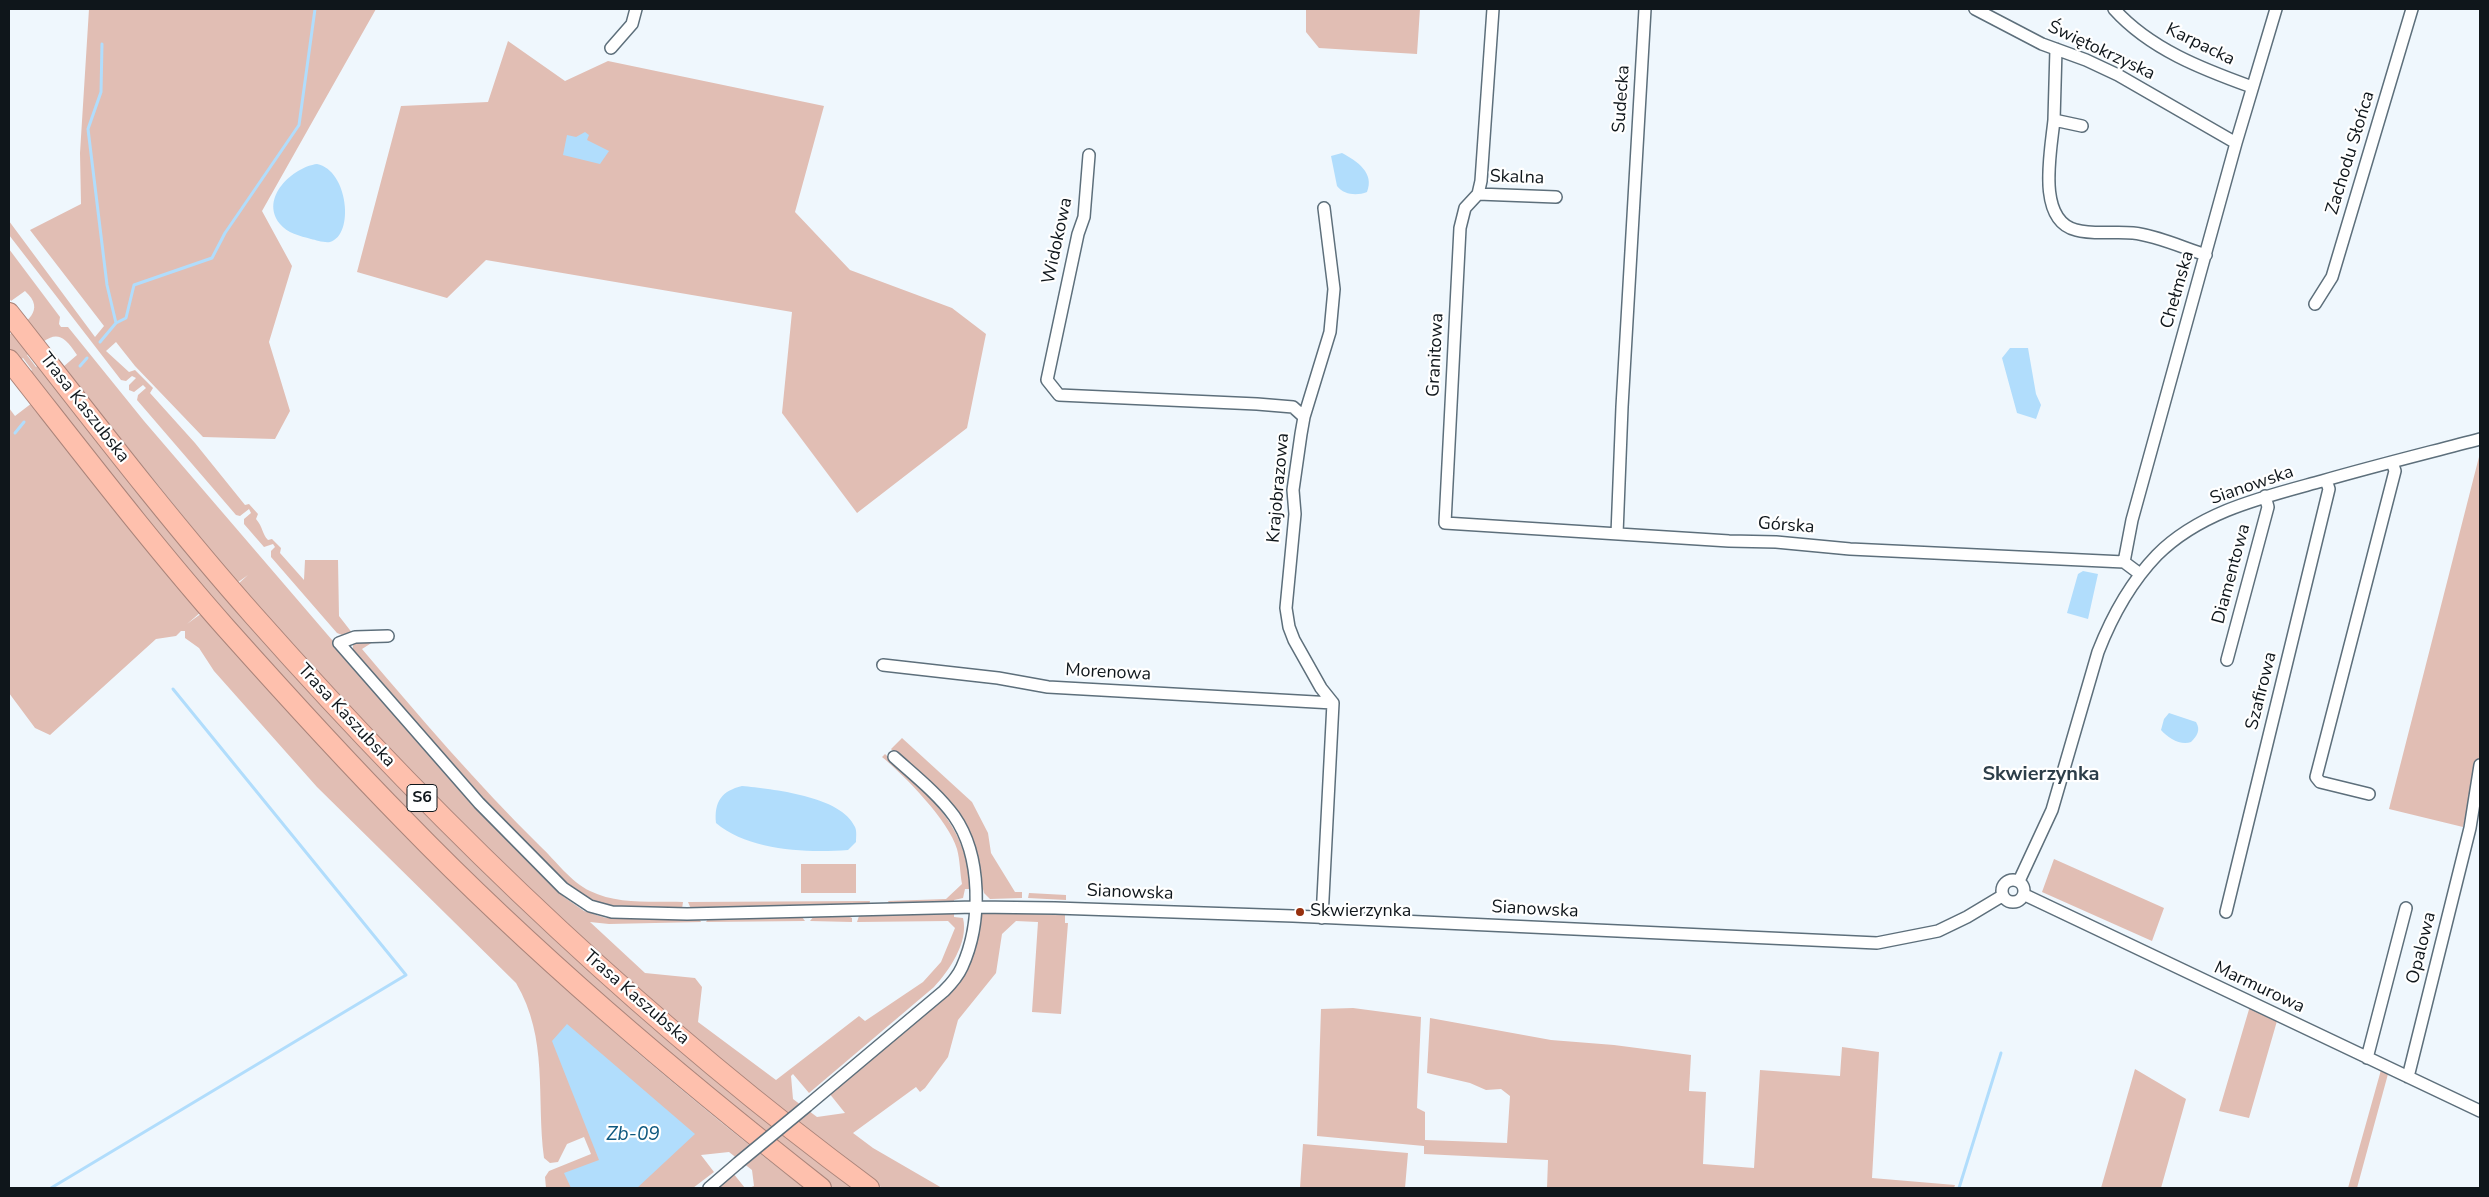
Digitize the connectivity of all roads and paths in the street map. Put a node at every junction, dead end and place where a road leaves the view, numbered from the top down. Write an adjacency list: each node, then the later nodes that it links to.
1 (636, 9): 8 (street)
2 (1493, 9): 15 (street)
3 (1645, 9): 28 (street, Sudecka)
4 (1975, 9): 9 (street, Świętokrzyska)
5 (2114, 9): 10 (street, Karpacka)
6 (2276, 9): 10 (street, Chełmska)
7 (2412, 9): 19 (street, Zachodu Słońca)
8 (611, 48)
9 (2056, 49): 11 (street); 13 (street, Świętokrzyska)
10 (2252, 87): 13 (street, Chełmska)
11 (2054, 120): 12 (street); 18 (street)
12 (2082, 126)
13 (2236, 143): 18 (street, Chełmska)
14 (1089, 155): 22 (street, Widokowa)
15 (1478, 194): 16 (street, Skalna); 27 (street, Granitowa)
16 (1556, 197)
17 (1324, 208): 22 (street, Krajobrazowa)
18 (2206, 255): 29 (street, Chełmska)
19 (2315, 304)
20 (14, 319): 50 (highway, Trasa Kaszubska / S6)
21 (11, 363): 49 (highway, Trasa Kaszubska / S6)
22 (1304, 417): 34 (street, Krajobrazowa)
23 (2480, 439): 24 (street, Sianowska)
24 (2392, 462): 25 (street, Sianowska); 37 (street)
25 (2326, 480): 26 (street, Sianowska); 43 (street, Szafirowa)
26 (2265, 496): 30 (street, Sianowska); 32 (street, Diamentowa)
27 (1445, 523): 28 (street, Górska)
28 (1617, 534): 29 (street, Górska)
29 (2124, 562): 30 (street)
30 (2140, 574): 38 (street, Sianowska)
31 (388, 636): 41 (street, Sianowska)
32 (2227, 660)
33 (883, 665): 34 (street, Morenowa)
34 (1333, 703): 44 (street)
35 (894, 756): 41 (street)
36 (2480, 764): 46 (street, Opalowa)
37 (2369, 794)
38 (2019, 881): 39 (street); 40 (street)
39 (2025, 895): 40 (street); 45 (street, Marmurowa)
40 (2002, 896): 44 (street, Sianowska)
41 (975, 907): 44 (street, Sianowska); 48 (street, bridge)
42 (2406, 908): 45 (street)
43 (2226, 912)
44 (1322, 918)
45 (2367, 1058): 46 (street, Marmurowa)
46 (2408, 1077): 47 (street, Marmurowa)
47 (2480, 1111)
48 (708, 1188)
49 (821, 1188)
50 (869, 1188)

